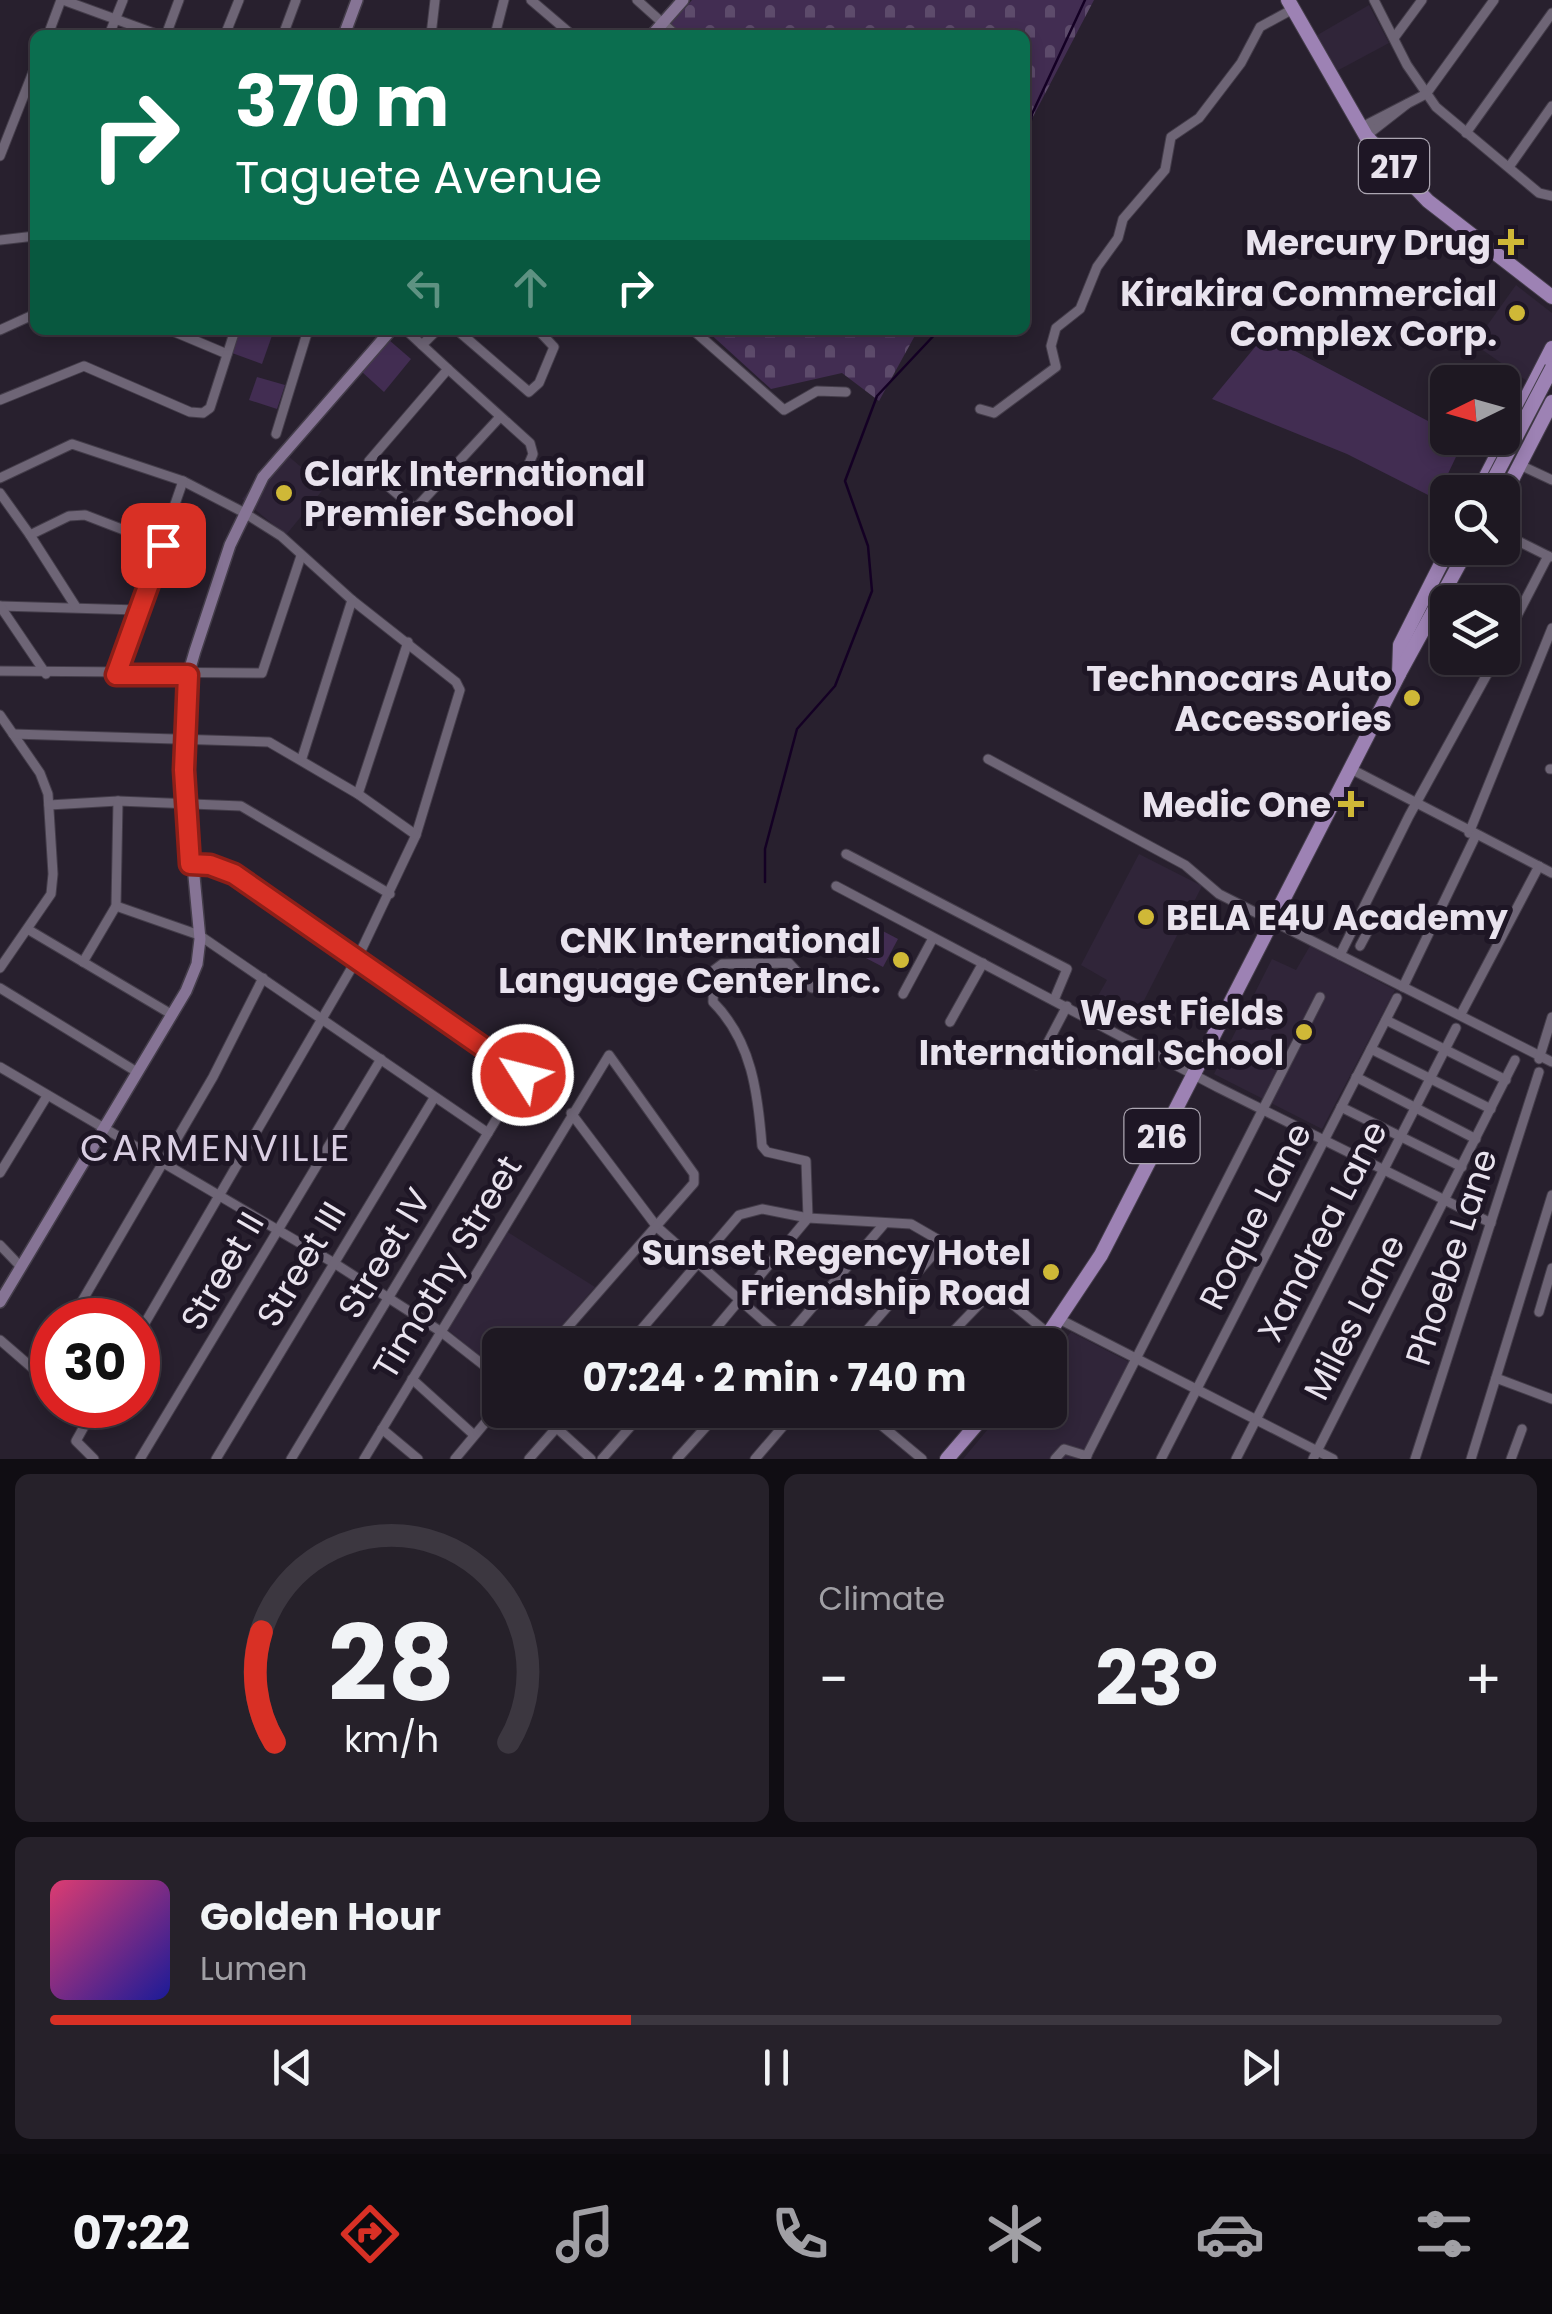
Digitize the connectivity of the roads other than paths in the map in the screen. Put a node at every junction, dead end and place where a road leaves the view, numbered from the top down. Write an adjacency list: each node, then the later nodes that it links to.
1 (62, 0): 17 (street); 19 (street)
2 (122, 0): 17 (street)
3 (180, 0): 22 (street)
4 (238, 0): 23 (street)
5 (296, 0): 24 (street)
6 (358, 0): 25 (street)
7 (435, 0): 26 (street)
8 (504, 0): 27 (street)
9 (531, 0): 28 (street)
10 (638, 0): 18 (street)
11 (683, 0): 18 (street)
12 (1374, 0): 31 (street)
13 (1422, 0): 31 (street)
14 (1494, 0): 33 (street)
15 (1290, 5): 35 (main road, 217); 63 (street)
16 (1552, 13): 36 (street)
17 (115, 20): 20 (street); 21 (street)
18 (663, 23): 29 (street); 30 (street)
19 (50, 30)
20 (111, 30)
21 (146, 30)
22 (165, 30)
23 (227, 30)
24 (285, 30)
25 (346, 30)
26 (431, 30)
27 (496, 30)
28 (566, 30)
29 (657, 30)
30 (671, 30)
31 (1394, 38): 33 (street)
32 (30, 80): 37 (street)
33 (1426, 94): 35 (street); 36 (street)
34 (1552, 106): 38 (street)
35 (1370, 127): 42 (main road, 217)
36 (1466, 133): 38 (street)
37 (0, 156)
38 (1508, 168): 39 (street)
39 (1549, 196)
40 (30, 236): 41 (street)
41 (0, 240)
42 (1552, 296)
43 (30, 316): 44 (street)
44 (0, 330)
45 (182, 335): 56 (street)
46 (233, 335): 56 (street)
47 (306, 335): 65 (street)
48 (387, 335): 77 (street)
49 (411, 335): 54 (street)
50 (431, 335): 54 (street)
51 (463, 335): 52 (street)
52 (543, 335)
53 (699, 335): 60 (street)
54 (422, 345): 58 (street)
55 (1552, 348): 57 (main road)
56 (227, 354): 61 (street)
57 (1549, 368): 66 (main road); 70 (main road, bridge)
58 (448, 369): 64 (street); 64 (street)
59 (1552, 386): 71 (main road)
60 (846, 392)
61 (0, 400)
62 (1552, 402): 67 (main road)
63 (980, 409)
64 (500, 416): 68 (street)
65 (276, 434)
66 (1495, 459): 67 (main road); 69 (main road)
67 (1519, 467): 72 (main road); 74 (street)
68 (525, 473)
69 (1487, 475)
70 (1496, 475)
71 (1506, 475)
72 (1515, 475)
73 (0, 478): 75 (street)
74 (1552, 480)
75 (182, 482): 77 (street); 80 (street)
76 (0, 492): 78 (street)
77 (244, 512): 81 (street); 99 (street)
78 (30, 535): 80 (street); 88 (street)
79 (1520, 542): 82 (street)
80 (163, 545): 89 (street)
81 (301, 556): 86 (street); 99 (street)
82 (1550, 558): 90 (street)
83 (1440, 565): 97 (main road, 216)
84 (1450, 565): 94 (main road)
85 (1458, 565): 94 (main road)
86 (352, 600): 93 (street); 104 (street)
87 (0, 606): 88 (street); 96 (street)
88 (76, 607): 89 (street)
89 (138, 610): 98 (street)
90 (1520, 612)
91 (1552, 628): 112 (street)
92 (1430, 636): 97 (main road, 216)
93 (408, 642): 107 (street); 113 (street)
94 (1413, 645): 97 (main road)
95 (0, 671): 96 (street)
96 (46, 674): 98 (street)
97 (1398, 674): 106 (main road, 216)
98 (116, 675): 99 (street)
99 (188, 675): 103 (street)
100 (1487, 675): 109 (street)
101 (0, 715): 102 (street)
102 (13, 734): 103 (street); 110 (street)
103 (184, 741): 104 (street); 111 (street)
104 (302, 758): 107 (street)
105 (988, 760): 122 (street)
106 (1350, 769): 109 (street); 122 (main road, 216)
107 (358, 794): 113 (street)
108 (118, 801): 110 (street); 111 (street); 120 (street)
109 (1416, 803): 112 (street); 121 (street)
110 (49, 805): 123 (street)
111 (186, 806): 115 (street); 119 (street)
112 (1473, 834): 116 (street); 135 (street)
113 (416, 835): 119 (street)
114 (846, 854): 141 (street)
115 (190, 864): 124 (street); 129 (street)
116 (1539, 866): 117 (street); 144 (street)
117 (1552, 873)
118 (836, 886): 125 (street)
119 (390, 894): 129 (street)
120 (116, 906): 124 (street); 130 (street)
121 (1364, 907): 126 (street); 127 (street)
122 (1273, 921): 128 (street); 160 (main road, 216)
123 (29, 930): 130 (street); 133 (street)
124 (199, 935): 134 (street); 143 (street)
125 (933, 938): 132 (street); 138 (street)
126 (1349, 939): 127 (street); 128 (street)
127 (1360, 946): 131 (street)
128 (1340, 956): 131 (street)
129 (358, 957): 145 (street); 172 (street, Street IV)
130 (84, 962): 143 (street)
131 (1354, 962): 135 (street)
132 (983, 963): 141 (street); 148 (street)
133 (0, 968)
134 (263, 978): 145 (street); 176 (street)
135 (1403, 986): 144 (street)
136 (0, 988): 158 (street)
137 (812, 988): 183 (street)
138 (903, 994)
139 (1320, 997): 167 (street)
140 (1398, 998): 147 (street, Roque Lane)
141 (1054, 1000): 142 (street)
142 (1066, 1006): 156 (street); 160 (street)
143 (172, 1014): 158 (street)
144 (1461, 1014): 153 (street)
145 (325, 1017): 152 (street); 181 (street)
146 (1552, 1017): 153 (street)
147 (1386, 1020): 150 (street, Roque Lane); 151 (street)
148 (950, 1022)
149 (1456, 1028): 151 (street, Xandrea Lane)
150 (1371, 1049): 161 (street, Roque Lane); 162 (street)
151 (1445, 1050): 162 (street, Xandrea Lane); 163 (street)
152 (381, 1059): 165 (street); 187 (street, Street II)
153 (1538, 1059): 155 (street)
154 (1515, 1060): 163 (street, Miles Lane)
155 (1552, 1062)
156 (1036, 1066)
157 (0, 1067): 164 (street)
158 (137, 1072): 171 (street)
159 (1539, 1072): 185 (street, Phoebe Lane)
160 (1193, 1075): 167 (street); 199 (main road, 216)
161 (1356, 1077): 166 (street, Roque Lane); 168 (street)
162 (1431, 1080): 168 (street, Xandrea Lane); 169 (street)
163 (1506, 1080): 169 (street, Miles Lane)
164 (47, 1096): 171 (street); 179 (street)
165 (434, 1098): 172 (street); 189 (street, Street III)
166 (1340, 1107): 173 (street); 174 (street, Roque Lane)
167 (1262, 1108): 174 (street); 211 (street)
168 (1416, 1109): 173 (street, Xandrea Lane); 175 (street)
169 (1491, 1109): 175 (street, Miles Lane)
170 (571, 1113): 186 (street); 186 (street, Timothy Street); 209 (street, Timothy Street)
171 (104, 1130): 176 (street); 191 (street)
172 (488, 1133): 194 (street, Street IV)
173 (1402, 1138): 177 (street); 178 (street, Xandrea Lane)
174 (1324, 1139): 178 (street); 216 (street, Roque Lane)
175 (1476, 1139): 177 (street, Miles Lane)
176 (163, 1164): 181 (street); 193 (street)
177 (1462, 1167): 182 (street, Miles Lane)
178 (1385, 1170): 182 (street); 218 (street, Xandrea Lane)
179 (0, 1173)
180 (1552, 1195): 215 (street)
181 (219, 1198): 187 (street); 195 (street)
182 (1445, 1200): 185 (street); 231 (street, Miles Lane)
183 (808, 1218): 184 (street); 190 (street); 196 (street)
184 (885, 1223): 204 (street); 205 (street)
185 (1491, 1223): 251 (street, Phoebe Lane)
186 (657, 1227): 190 (street); 200 (street)
187 (276, 1232): 189 (street); 234 (street, Street II)
188 (0, 1244): 191 (street)
189 (334, 1263): 194 (street); 235 (street, Street III)
190 (699, 1264): 196 (street); 201 (street)
191 (22, 1268): 197 (street)
192 (1552, 1268): 198 (street)
193 (84, 1298)
194 (388, 1298): 209 (street); 236 (street, Street IV)
195 (160, 1299)
196 (740, 1301): 202 (street); 203 (street)
197 (0, 1302)
198 (1539, 1312)
199 (1061, 1320): 208 (main road, 216); 211 (street)
200 (567, 1328)
201 (643, 1328)
202 (717, 1328)
203 (769, 1328)
204 (798, 1328)
205 (869, 1328)
206 (956, 1328): 207 (street)
207 (1033, 1328)
208 (1055, 1328)
209 (440, 1330): 212 (street); 214 (street, Timothy Street)
210 (0, 1340): 213 (street)
211 (1137, 1358): 216 (street); 232 (street)
212 (482, 1364)
213 (30, 1366)
214 (412, 1378): 228 (street, Timothy Street); 230 (street)
215 (1496, 1378): 217 (street); 252 (street)
216 (1197, 1390): 218 (street); 248 (street, Roque Lane)
217 (1552, 1399)
218 (1256, 1420): 231 (street); 249 (street, Xandrea Lane)
219 (482, 1426): 230 (street)
220 (83, 1428): 233 (street)
221 (555, 1428): 240 (street)
222 (557, 1428): 241 (street)
223 (629, 1428): 242 (street)
224 (705, 1428): 243 (street)
225 (782, 1428): 244 (street)
226 (885, 1428): 245 (street)
227 (974, 1428): 246 (main road)
228 (382, 1429): 237 (street, Timothy Street); 238 (street)
229 (1522, 1429): 253 (street)
230 (474, 1436): 239 (street)
231 (1315, 1455): 250 (street)
232 (1086, 1457): 247 (street)
233 (94, 1459)
234 (140, 1459)
235 (216, 1459)
236 (291, 1459)
237 (364, 1459)
238 (418, 1459)
239 (455, 1459)
240 (528, 1459)
241 (591, 1459)
242 (602, 1459)
243 (677, 1459)
244 (755, 1459)
245 (922, 1459)
246 (947, 1459)
247 (1055, 1459)
248 (1162, 1459)
249 (1236, 1459)
250 (1334, 1459)
251 (1416, 1459)
252 (1470, 1459)
253 (1512, 1459)

